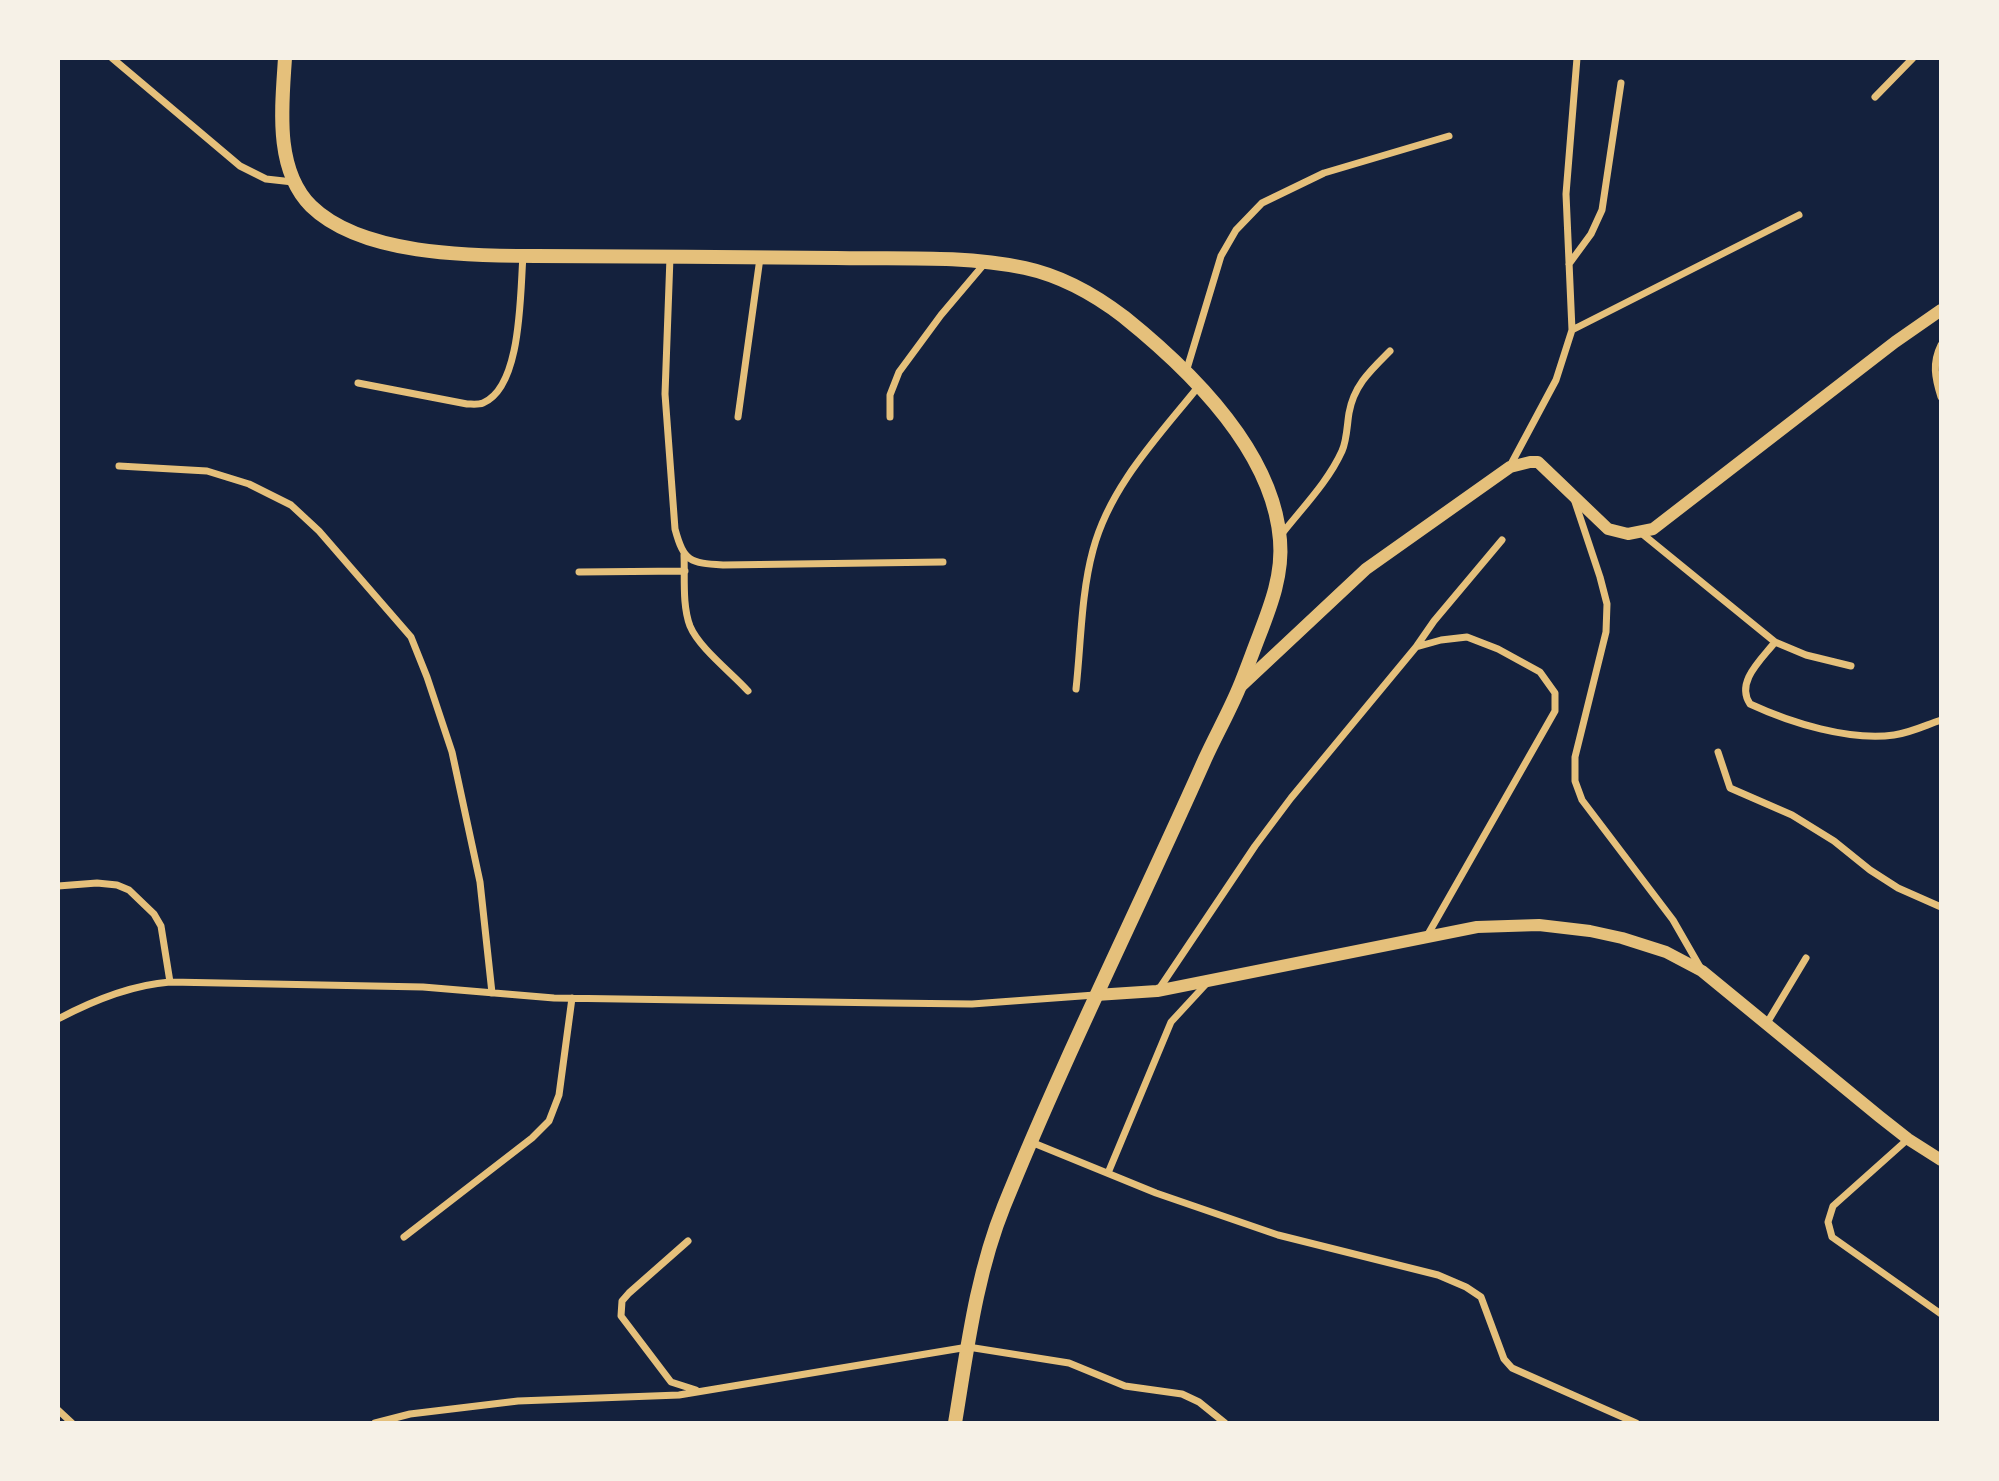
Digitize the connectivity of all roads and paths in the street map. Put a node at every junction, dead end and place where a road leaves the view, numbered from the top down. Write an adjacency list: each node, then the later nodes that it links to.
1 (112, 58): 8 (street)
2 (285, 58): 8 (main road)
3 (1577, 58): 14 (street)
4 (1913, 58): 6 (street)
5 (1621, 83): 14 (street)
6 (1875, 97)
7 (1449, 136): 19 (street)
8 (294, 182): 10 (main road)
9 (1799, 215): 16 (street)
10 (523, 256): 11 (main road); 20 (street)
11 (670, 257): 12 (main road); 31 (street)
12 (760, 258): 13 (main road); 23 (street)
13 (985, 262): 19 (main road); 24 (street)
14 (1569, 264): 16 (street)
15 (1941, 310): 28 (street)
16 (1572, 330): 26 (street)
17 (1941, 345): 22 (street)
18 (1390, 351): 29 (street)
19 (1185, 373): 21 (main road)
20 (358, 383)
21 (1198, 387): 29 (main road); 38 (street)
22 (1941, 397)
23 (738, 417)
24 (890, 417)
25 (119, 466): 51 (street)
26 (1510, 467): 27 (street); 39 (street)
27 (1572, 493): 28 (street); 47 (street)
28 (1640, 531): 35 (street)
29 (1280, 536): 39 (main road)
30 (1502, 540): 36 (street)
31 (684, 554): 32 (street); 33 (street)
32 (943, 562)
33 (685, 571): 34 (street); 40 (street)
34 (579, 572)
35 (1775, 642): 37 (street); 41 (street)
36 (1416, 647): 45 (street); 50 (street)
37 (1851, 666)
38 (1076, 689)
39 (1239, 689): 52 (main road)
40 (748, 691)
41 (1941, 720)
42 (1718, 752): 44 (street)
43 (58, 886): 49 (street)
44 (1941, 907)
45 (1427, 936): 47 (street); 48 (street)
46 (1806, 958): 55 (street)
47 (1702, 971): 55 (street)
48 (1210, 981): 50 (street); 59 (street)
49 (170, 982): 51 (street); 54 (street)
50 (1157, 991): 52 (street)
51 (492, 993): 53 (street)
52 (1096, 995): 53 (street); 57 (main road)
53 (572, 998): 60 (street)
54 (58, 1019)
55 (1767, 1023): 56 (street)
56 (1908, 1139): 58 (street); 62 (street)
57 (1031, 1142): 59 (street); 63 (main road)
58 (1941, 1160)
59 (1108, 1173): 70 (street)
60 (404, 1237)
61 (688, 1241): 64 (street)
62 (1941, 1314)
63 (968, 1347): 64 (street); 68 (main road); 69 (street)
64 (700, 1391): 67 (street)
65 (58, 1410): 66 (street)
66 (72, 1423)
67 (375, 1423)
68 (955, 1423)
69 (1225, 1423)
70 (1636, 1423)

